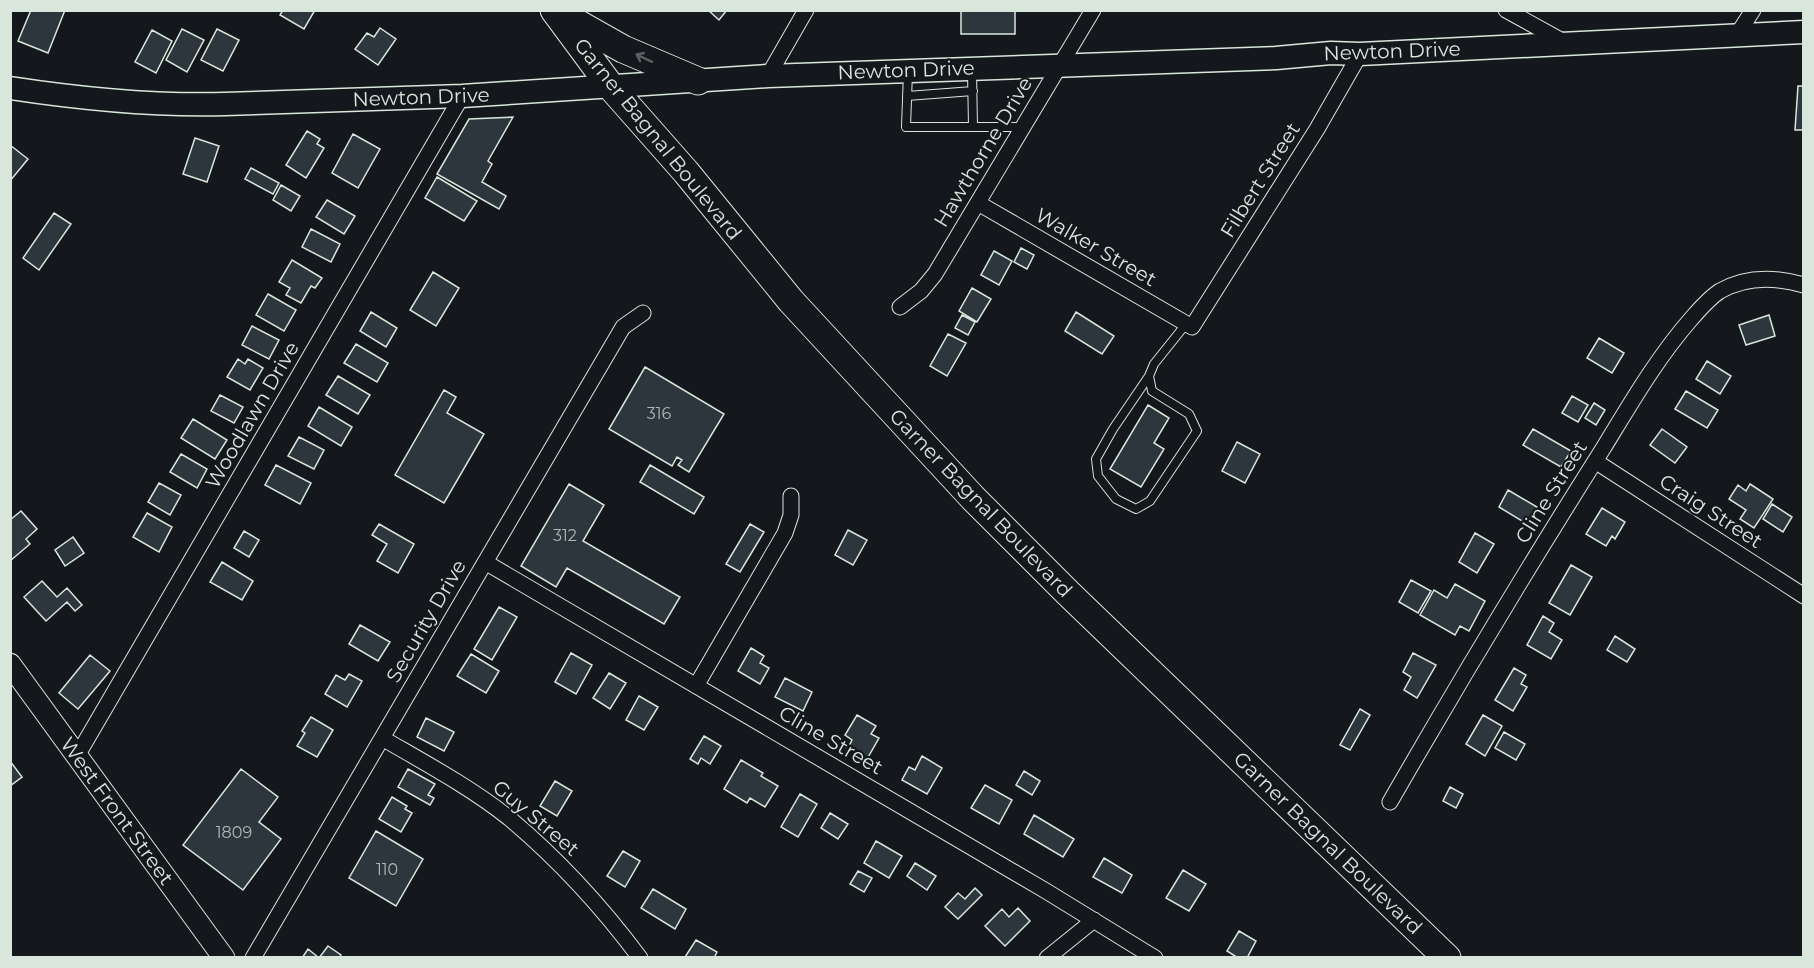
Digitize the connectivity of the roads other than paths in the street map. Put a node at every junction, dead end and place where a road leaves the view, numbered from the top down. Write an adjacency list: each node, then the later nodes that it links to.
1 (554, 10): 14 (highway, one-way to 1); 15 (highway, Garner Bagnal Boulevard)
2 (806, 10): 13 (street)
3 (1093, 10): 10 (street, Hawthorne Drive)
4 (1506, 10): 8 (street)
5 (1753, 10): 7 (street)
6 (1803, 32): 7 (main road, Newton Drive)
7 (1737, 35): 8 (main road, Newton Drive)
8 (1565, 43): 9 (main road, Newton Drive)
9 (1360, 54): 10 (main road, Newton Drive); 26 (street, Filbert Street)
10 (1060, 64): 11 (main road, Newton Drive); 21 (street, Hawthorne Drive)
11 (972, 68): 12 (main road, Newton Drive); 17 (lane)
12 (908, 70): 13 (main road, Newton Drive); 19 (lane)
13 (768, 76): 14 (main road, Newton Drive)
14 (698, 81): 15 (main road, Newton Drive)
15 (610, 87): 18 (main road, Newton Drive); 43 (highway, Garner Bagnal Boulevard)
16 (10, 88): 18 (main road, Newton Drive)
17 (973, 91): 19 (lane); 20 (lane)
18 (462, 96): 35 (street, Woodlawn Drive)
19 (907, 96): 20 (lane)
20 (973, 127): 21 (lane)
21 (1023, 128): 22 (street, Hawthorne Drive)
22 (978, 203): 24 (street, Hawthorne Drive); 26 (street, Walker Street)
23 (1803, 285): 28 (street, Cline Street)
24 (900, 307)
25 (643, 313): 30 (street, Security Drive)
26 (1189, 325): 27 (lane)
27 (1149, 376): 27 (lane)
28 (1595, 461): 31 (street, Craig Street); 36 (street, Cline Street)
29 (791, 496): 33 (street)
30 (485, 562): 33 (street, Cline Street); 34 (street, Security Drive)
31 (1803, 596)
32 (10, 663): 35 (main road, West Front Street)
33 (696, 686): 37 (street, Cline Street)
34 (382, 738): 39 (street, Security Drive); 40 (street, Guy Street)
35 (77, 756): 38 (main road, West Front Street)
36 (1390, 802)
37 (1094, 920): 41 (street); 42 (street, Cline Street)
38 (224, 957)
39 (253, 957)
40 (640, 957)
41 (1047, 957)
42 (1155, 957)
43 (1447, 957)

